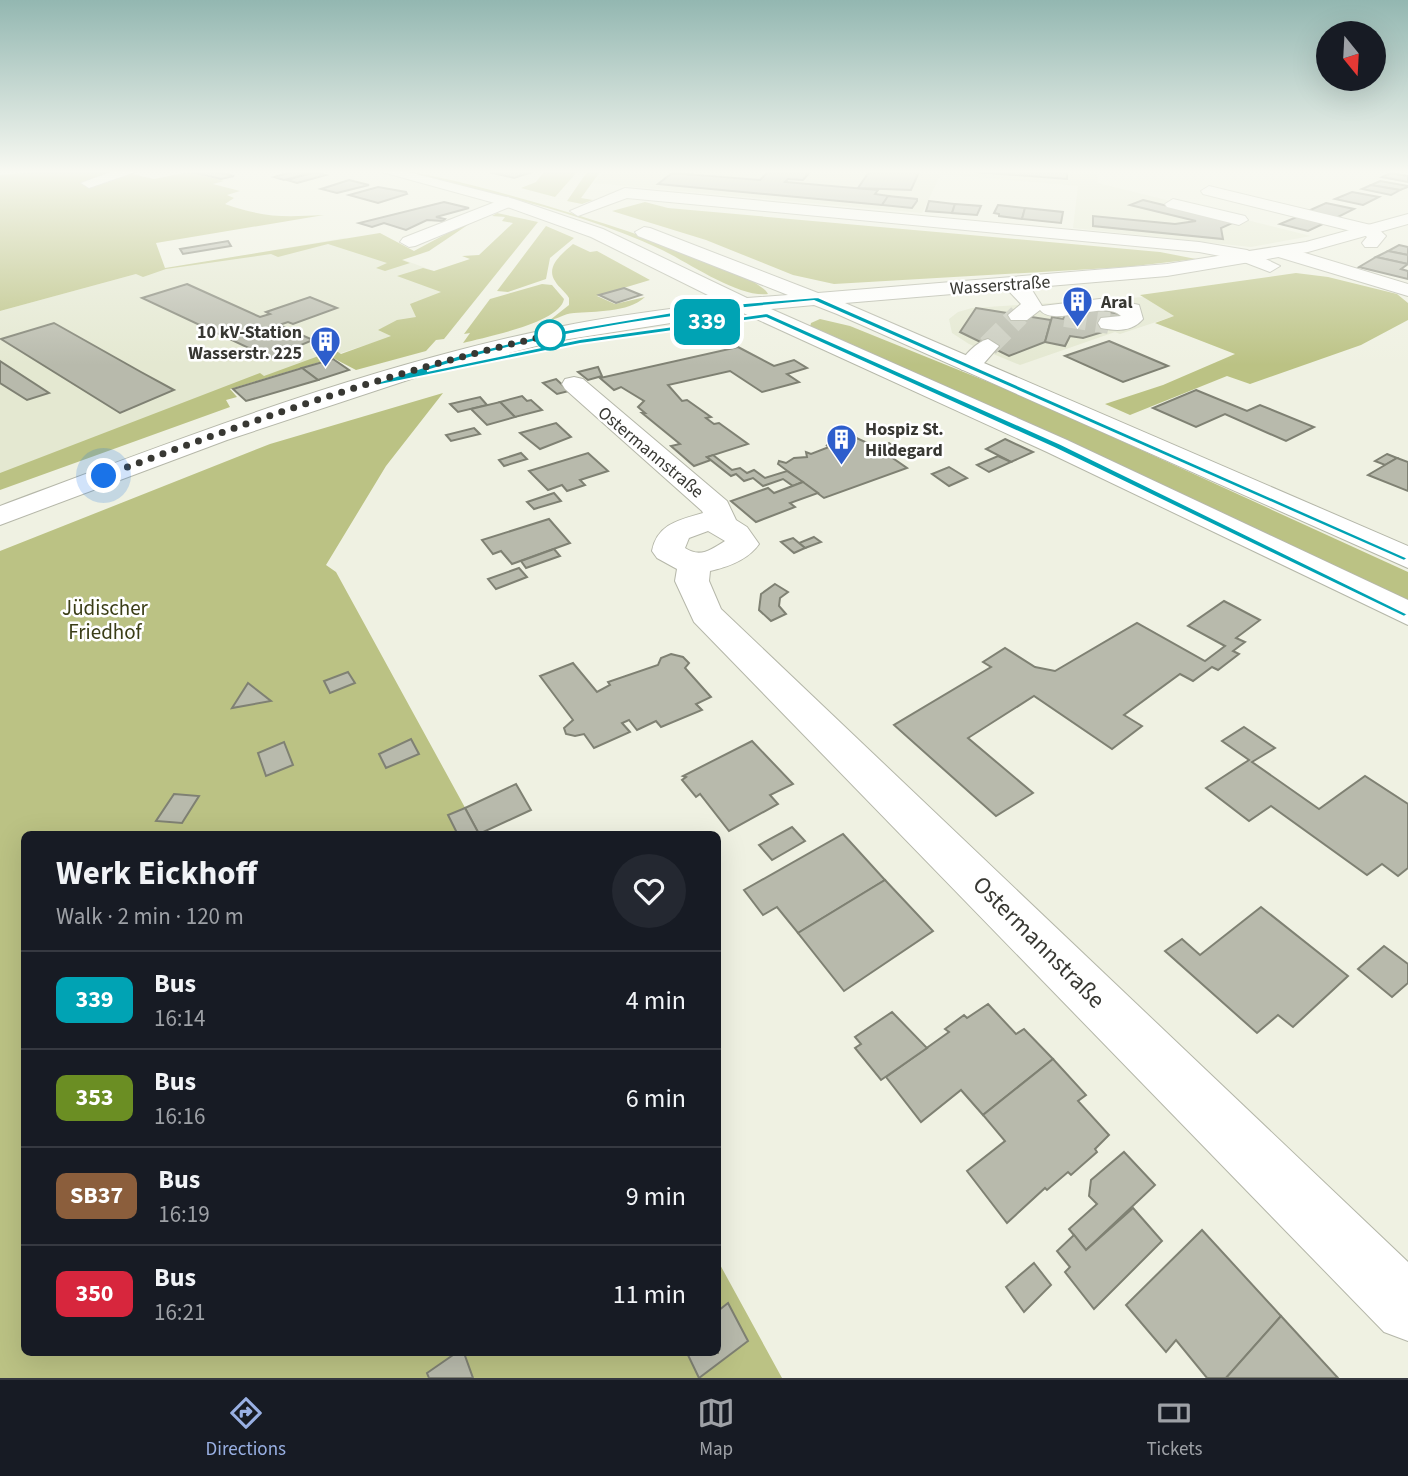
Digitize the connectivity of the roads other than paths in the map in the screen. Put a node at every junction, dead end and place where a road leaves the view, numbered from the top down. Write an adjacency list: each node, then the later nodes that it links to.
1 (423, 236): 8 (main road)
2 (604, 236): 13 (main road)
3 (653, 236): 15 (main road)
4 (1087, 236): 10 (main road)
5 (1304, 236): 9 (main road)
6 (1368, 236): 9 (main road, Wasserstraße)
7 (1370, 236): 12 (main road, Wasserstraße)
8 (409, 242)
9 (1328, 242): 11 (main road, Wasserstraße)
10 (1249, 258): 11 (main road, Wasserstraße); 17 (main road, Wasserstraße)
11 (1276, 259): 12 (main road, Wasserstraße); 17 (main road, Wasserstraße)
12 (1304, 260): 14 (main road)
13 (676, 271): 16 (main road); 21 (main road, Wasserstraße)
14 (1408, 290)
15 (815, 298): 16 (main road, Wasserstraße); 17 (main road, Wasserstraße); 18 (main road)
16 (744, 305): 20 (main road); 21 (main road, Wasserstraße)
17 (1043, 306): 19 (main road, Wasserstraße); 22 (main road)
18 (844, 310): 19 (main road, Wasserstraße); 20 (main road, Wasserstraße); 24 (main road)
19 (933, 311): 24 (main road)
20 (767, 316): 26 (main road, Wasserstraße); 30 (main road)
21 (629, 321): 26 (main road, Wasserstraße)
22 (1109, 323)
23 (988, 345): 25 (main road)
24 (930, 348): 25 (main road)
25 (970, 365): 29 (main road)
26 (380, 383): 28 (main road, Wasserstraße)
27 (574, 384): 31 (main road, Ostermannstraße)
28 (0, 516)
29 (1408, 558)
30 (1408, 614)
31 (1408, 1308)

